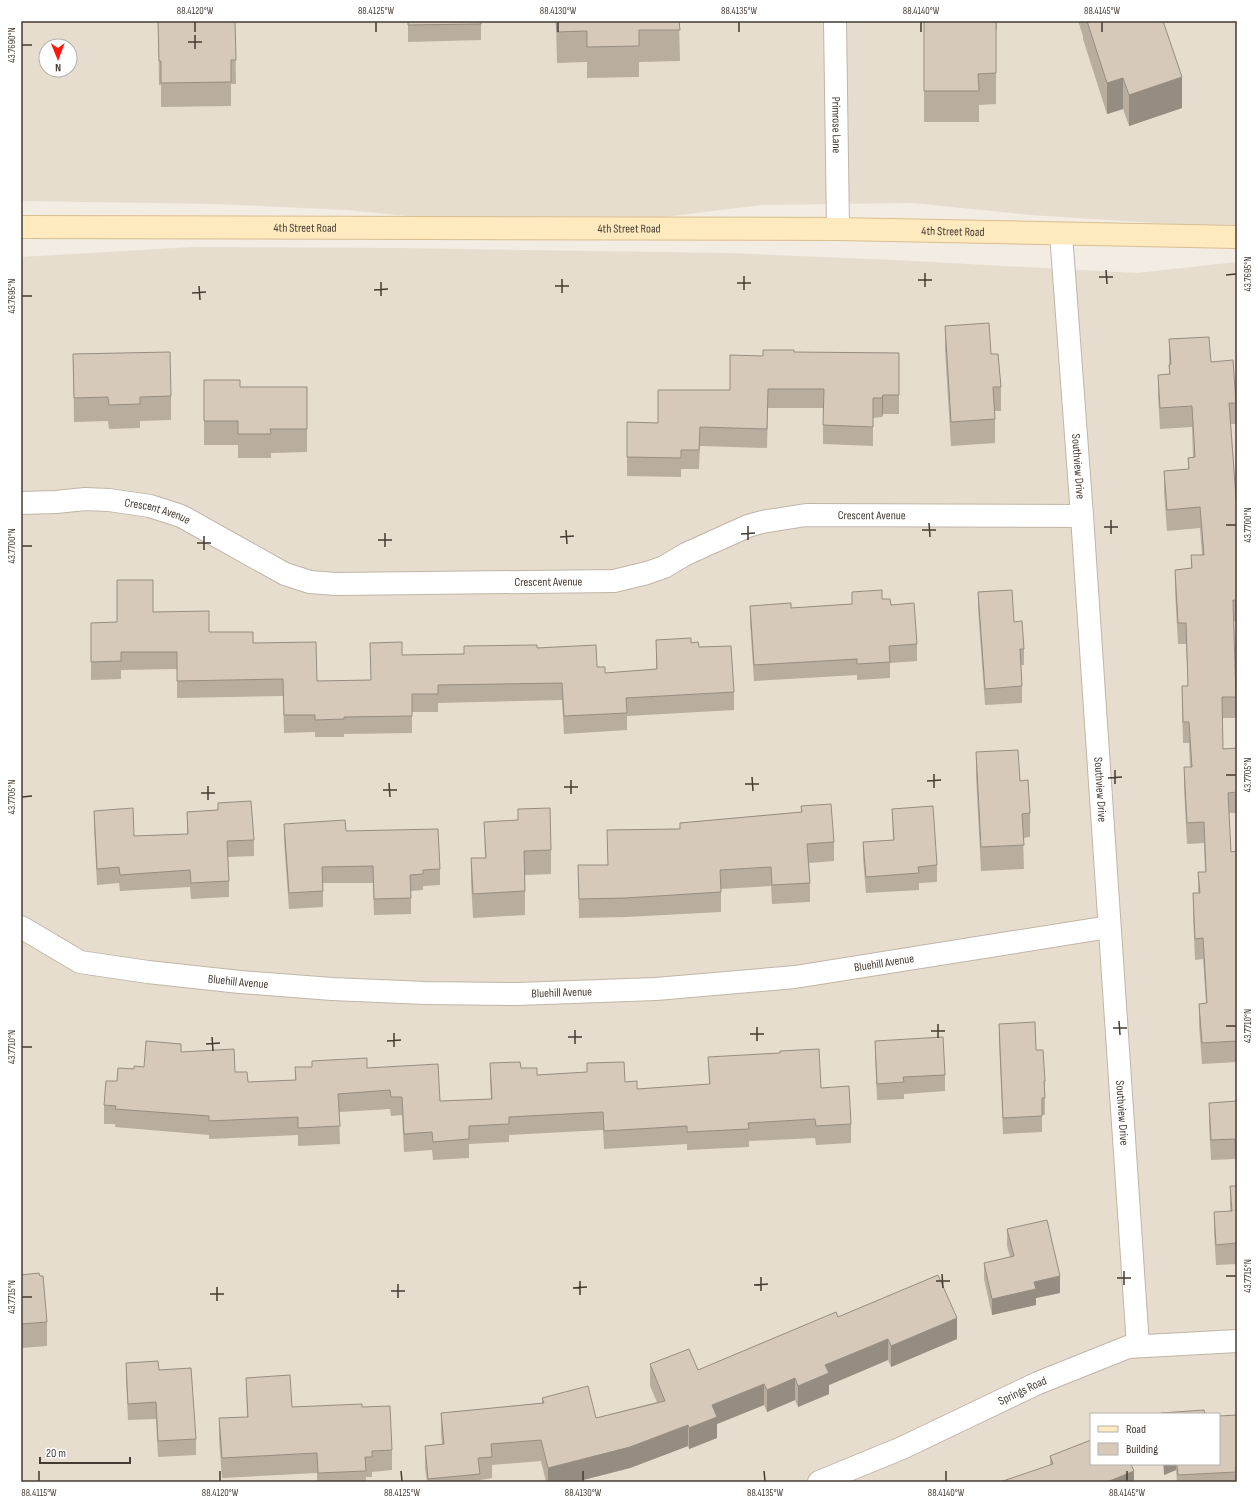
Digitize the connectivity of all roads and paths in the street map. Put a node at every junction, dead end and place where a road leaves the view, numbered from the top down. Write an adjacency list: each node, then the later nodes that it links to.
1 (835, 21): 3 (street, Primrose Lane)
2 (21, 227): 3 (street, 4th Street Road)
3 (838, 229): 4 (street, 4th Street Road)
4 (1061, 234): 5 (street, 4th Street Road); 7 (street, Southview Drive)
5 (1237, 237)
6 (21, 503): 7 (street, Crescent Avenue)
7 (1082, 516): 9 (street, Southview Drive)
8 (21, 927): 9 (street, Bluehill Avenue)
9 (1109, 927): 11 (street, Southview Drive)
10 (1237, 1342): 11 (street, Springs Road)
11 (1138, 1346): 12 (street, Springs Road)
12 (819, 1482)

